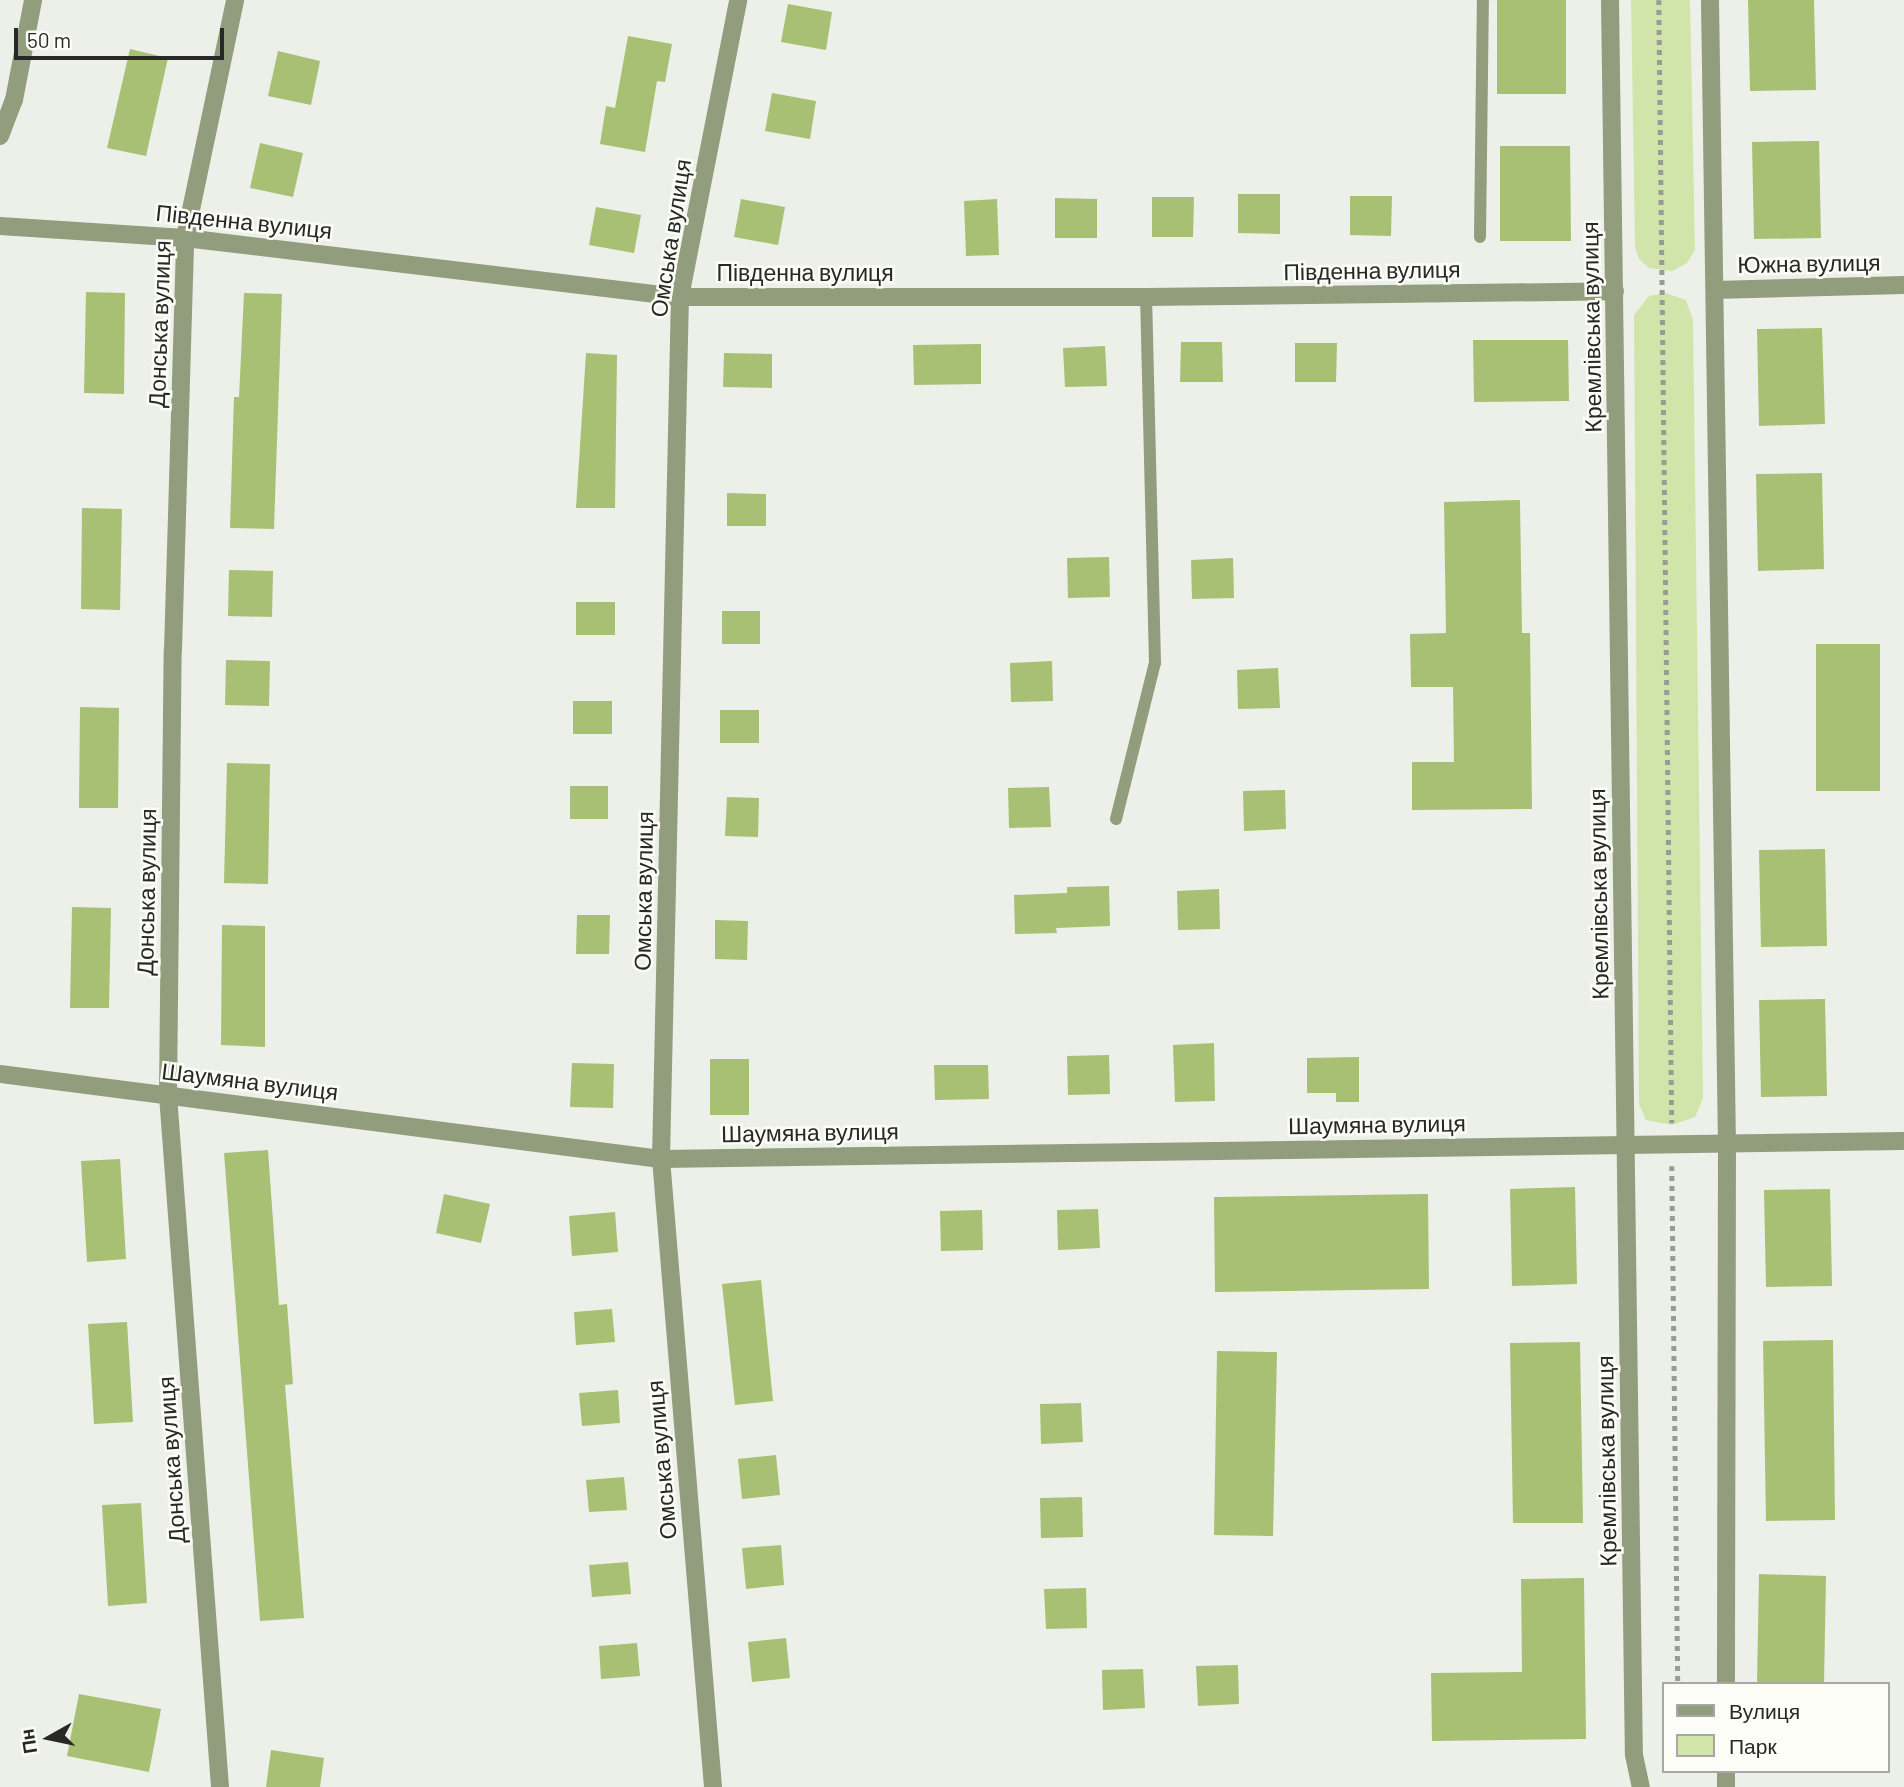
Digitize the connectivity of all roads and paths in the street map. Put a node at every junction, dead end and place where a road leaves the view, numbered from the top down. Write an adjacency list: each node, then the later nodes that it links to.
1 (33, 0): 8 (street)
2 (235, 0): 11 (street, Донська вулиця)
3 (738, 0): 15 (street, Омська вулиця)
4 (1482, 0): 10 (lane)
5 (1610, 0): 14 (street, Кремлівська вулиця)
6 (1659, 0): 23 (path)
7 (1710, 0): 13 (street)
8 (0, 136)
9 (0, 226): 11 (street, Південна вулиця)
10 (1480, 237)
11 (185, 238): 15 (street, Південна вулиця); 19 (street, Донська вулиця)
12 (1904, 285): 13 (street, Южна вулиця)
13 (1714, 290): 21 (street)
14 (1615, 291): 16 (street, Південна вулиця); 22 (street, Кремлівська вулиця)
15 (680, 297): 16 (street, Південна вулиця); 24 (street, Омська вулиця)
16 (1146, 297): 17 (lane)
17 (1116, 819)
18 (0, 1074): 19 (street, Шаумяна вулиця)
19 (168, 1096): 24 (street, Шаумяна вулиця); 27 (street, Донська вулиця)
20 (1904, 1141): 21 (street)
21 (1727, 1143): 23 (street, Шаумяна вулиця); 26 (street)
22 (1626, 1144): 23 (street, Шаумяна вулиця); 24 (street, Шаумяна вулиця); 29 (street, Кремлівська вулиця)
23 (1672, 1144): 25 (path)
24 (661, 1159): 28 (street, Омська вулиця)
25 (1678, 1682)
26 (1726, 1682)
27 (220, 1787)
28 (713, 1787)
29 (1640, 1787)

